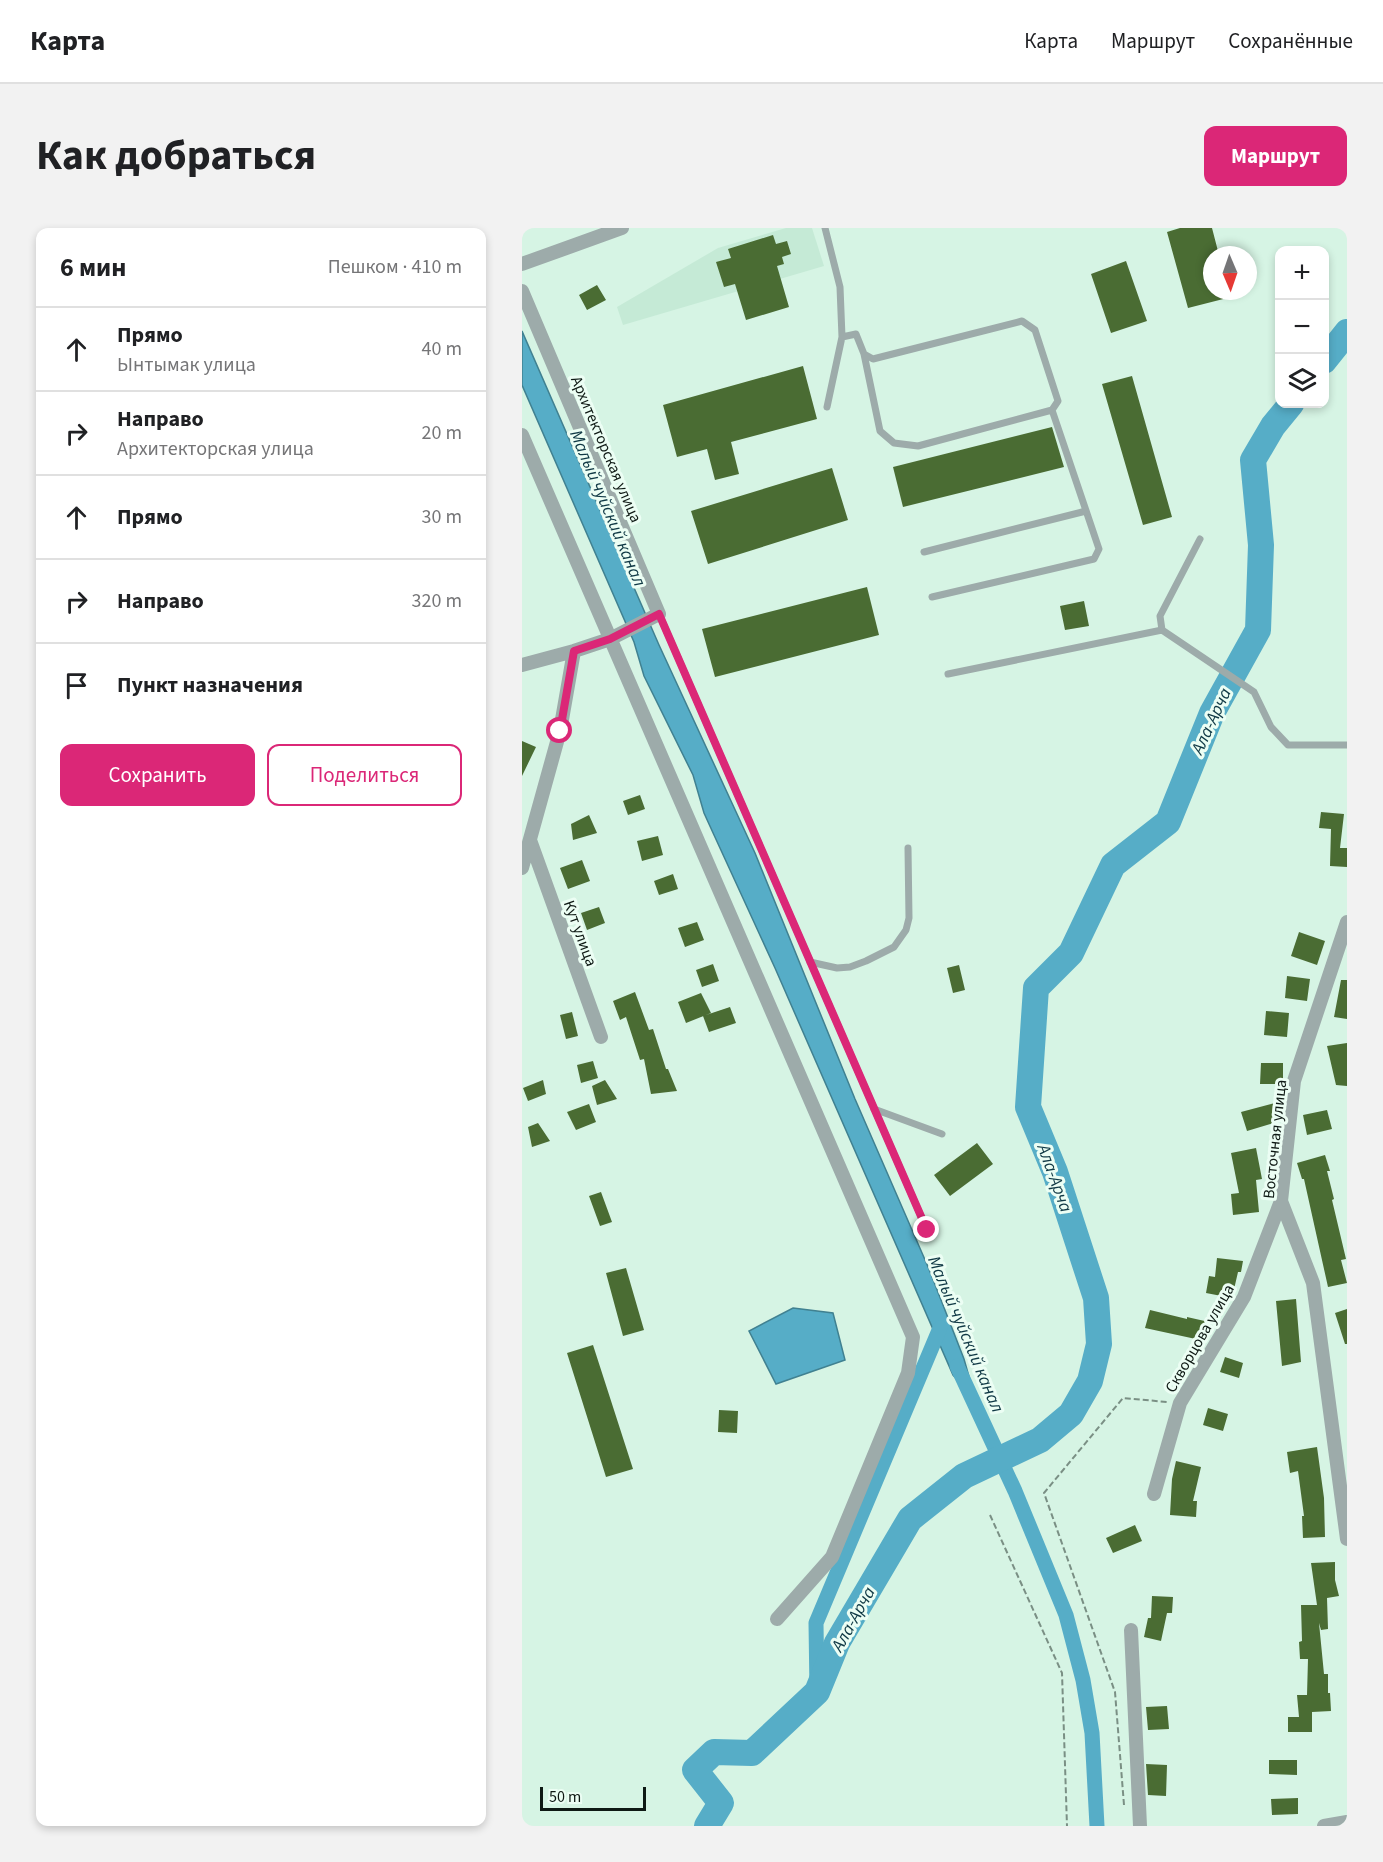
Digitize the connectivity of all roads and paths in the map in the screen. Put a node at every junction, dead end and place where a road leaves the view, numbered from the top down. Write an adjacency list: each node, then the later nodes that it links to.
1 (622, 228): 3 (street)
2 (825, 228): 5 (lane)
3 (522, 264)
4 (522, 291): 14 (street, Архитекторская улица)
5 (842, 337): 6 (lane); 7 (lane)
6 (864, 354): 8 (lane); 8 (lane)
7 (827, 407)
8 (1052, 410): 10 (lane)
9 (522, 435): 16 (street)
10 (1086, 511): 12 (lane); 13 (lane)
11 (1200, 539): 15 (lane)
12 (924, 552)
13 (932, 597)
14 (656, 615): 16 (street); 25 (lane)
15 (1162, 630): 19 (lane); 20 (lane)
16 (610, 639): 17 (street); 35 (street)
17 (574, 651): 18 (street); 21 (street)
18 (522, 665)
19 (948, 675)
20 (1347, 745)
21 (530, 840): 23 (street); 26 (street, Кут улица)
22 (908, 848): 25 (lane)
23 (522, 868)
24 (1347, 922): 29 (street, Восточная улица)
25 (810, 962): 27 (lane)
26 (601, 1037)
27 (874, 1109): 28 (lane); 30 (lane)
28 (942, 1134)
29 (1281, 1201): 31 (street, Скворцова улица); 34 (street, Восточная улица)
30 (927, 1230)
31 (1180, 1403): 32 (street, Скворцова улица); 37 (path)
32 (1154, 1494)
33 (990, 1515): 39 (path)
34 (1347, 1539)
35 (777, 1619)
36 (1131, 1630): 40 (street)
37 (1125, 1815)
38 (1347, 1822): 41 (street)
39 (1067, 1826)
40 (1140, 1826)
41 (1324, 1826)

